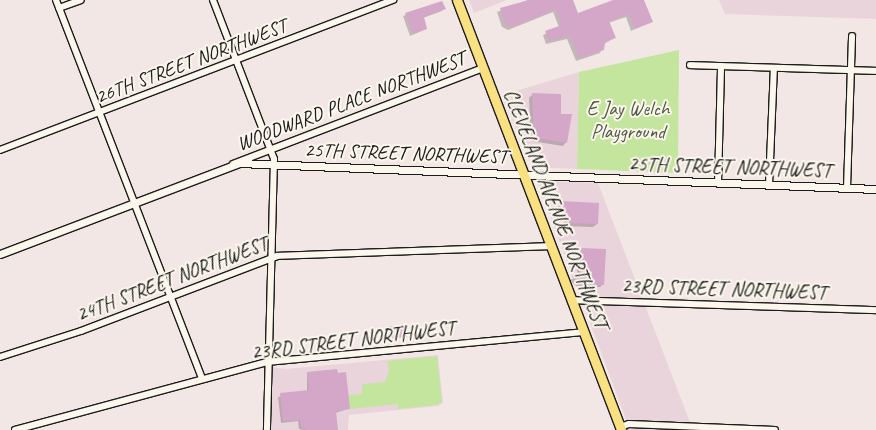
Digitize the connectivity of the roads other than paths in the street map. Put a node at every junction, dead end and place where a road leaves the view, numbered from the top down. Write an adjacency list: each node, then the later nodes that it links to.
1 (56, 0): 6 (street)
2 (81, 0): 6 (street)
3 (213, 0): 8 (street)
4 (393, 0): 8 (street, 26TH STREET NORTHWEST)
5 (457, 0): 11 (main road, CLEVELAND AVENUE NORTHWEST)
6 (59, 8): 15 (street)
7 (852, 36): 13 (street)
8 (237, 60): 15 (street, 26TH STREET NORTHWEST); 16 (street)
9 (690, 65): 10 (street)
10 (721, 66): 12 (street); 21 (street)
11 (483, 68): 16 (street, WOODWARD PLACE NORTHWEST); 20 (main road, CLEVELAND AVENUE NORTHWEST)
12 (774, 68): 13 (street); 22 (street)
13 (851, 70): 14 (street); 23 (street)
14 (876, 71)
15 (99, 113): 17 (street, 26TH STREET NORTHWEST); 25 (street)
16 (271, 148): 18 (street); 19 (street, WOODWARD PLACE NORTHWEST)
17 (0, 150)
18 (274, 164): 19 (street, 25TH STREET NORTHWEST); 20 (street, 25TH STREET NORTHWEST); 28 (street)
19 (231, 165): 25 (street, 25TH STREET NORTHWEST)
20 (524, 173): 21 (street, 25TH STREET NORTHWEST); 26 (main road, CLEVELAND AVENUE NORTHWEST)
21 (718, 183): 22 (street, 25TH STREET NORTHWEST)
22 (769, 185): 23 (street, 25TH STREET NORTHWEST)
23 (847, 188): 24 (street, 25TH STREET NORTHWEST)
24 (876, 189)
25 (134, 202): 27 (street, 25TH STREET NORTHWEST); 29 (street)
26 (550, 246): 28 (street, 24TH STREET NORTHWEST); 30 (main road, CLEVELAND AVENUE NORTHWEST)
27 (0, 254)
28 (272, 257): 29 (street, 24TH STREET NORTHWEST); 34 (street)
29 (170, 297): 33 (street, 24TH STREET NORTHWEST); 35 (street)
30 (571, 300): 31 (street, 23RD STREET NORTHWEST); 32 (main road, CLEVELAND AVENUE NORTHWEST)
31 (876, 310)
32 (583, 332): 34 (street, 23RD STREET NORTHWEST); 36 (main road, CLEVELAND AVENUE NORTHWEST)
33 (0, 358)
34 (267, 362): 35 (street, 23RD STREET NORTHWEST); 38 (street)
35 (202, 379): 37 (street, 23RD STREET NORTHWEST)
36 (620, 428): 39 (street)
37 (15, 430)
38 (267, 430)
39 (775, 430)

